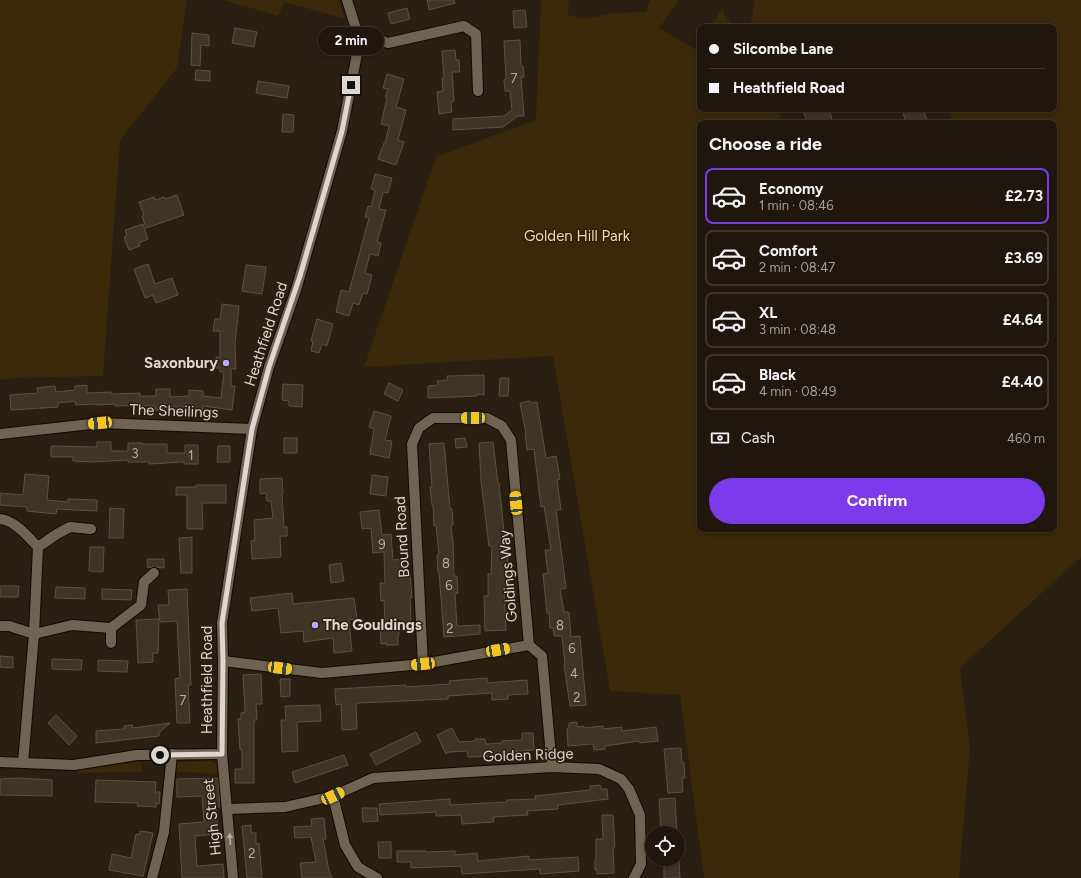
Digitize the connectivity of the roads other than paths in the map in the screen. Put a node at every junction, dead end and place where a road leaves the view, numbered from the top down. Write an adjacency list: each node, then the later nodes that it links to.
1 (347, 0): 2 (street, Heathfield Road)
2 (357, 32): 3 (street); 5 (street, Heathfield Road)
3 (478, 91)
4 (433, 418): 15 (street, Goldings Way); 17 (street, Bound Road)
5 (252, 429): 6 (street, The Sheilings); 16 (street, Heathfield Road)
6 (0, 434)
7 (0, 519): 9 (street)
8 (91, 529): 9 (street)
9 (38, 548): 13 (street)
10 (154, 573): 12 (street)
11 (0, 626): 13 (street)
12 (111, 628): 13 (street); 14 (street)
13 (34, 634): 21 (street)
14 (111, 643)
15 (529, 644): 17 (street); 22 (street)
16 (223, 661): 17 (street); 19 (street, Heathfield Road)
17 (423, 664)
18 (172, 754): 19 (street); 21 (street); 25 (street)
19 (222, 754): 24 (street, High Street)
20 (0, 762): 21 (street)
21 (23, 763)
22 (552, 767): 23 (street, Golden Ridge); 28 (street, Golden Ridge)
23 (333, 796): 24 (street, Golden Ridge); 27 (street)
24 (228, 809): 26 (street, High Street, one-way to 24)
25 (152, 878)
26 (233, 878)
27 (377, 878)
28 (634, 878)

